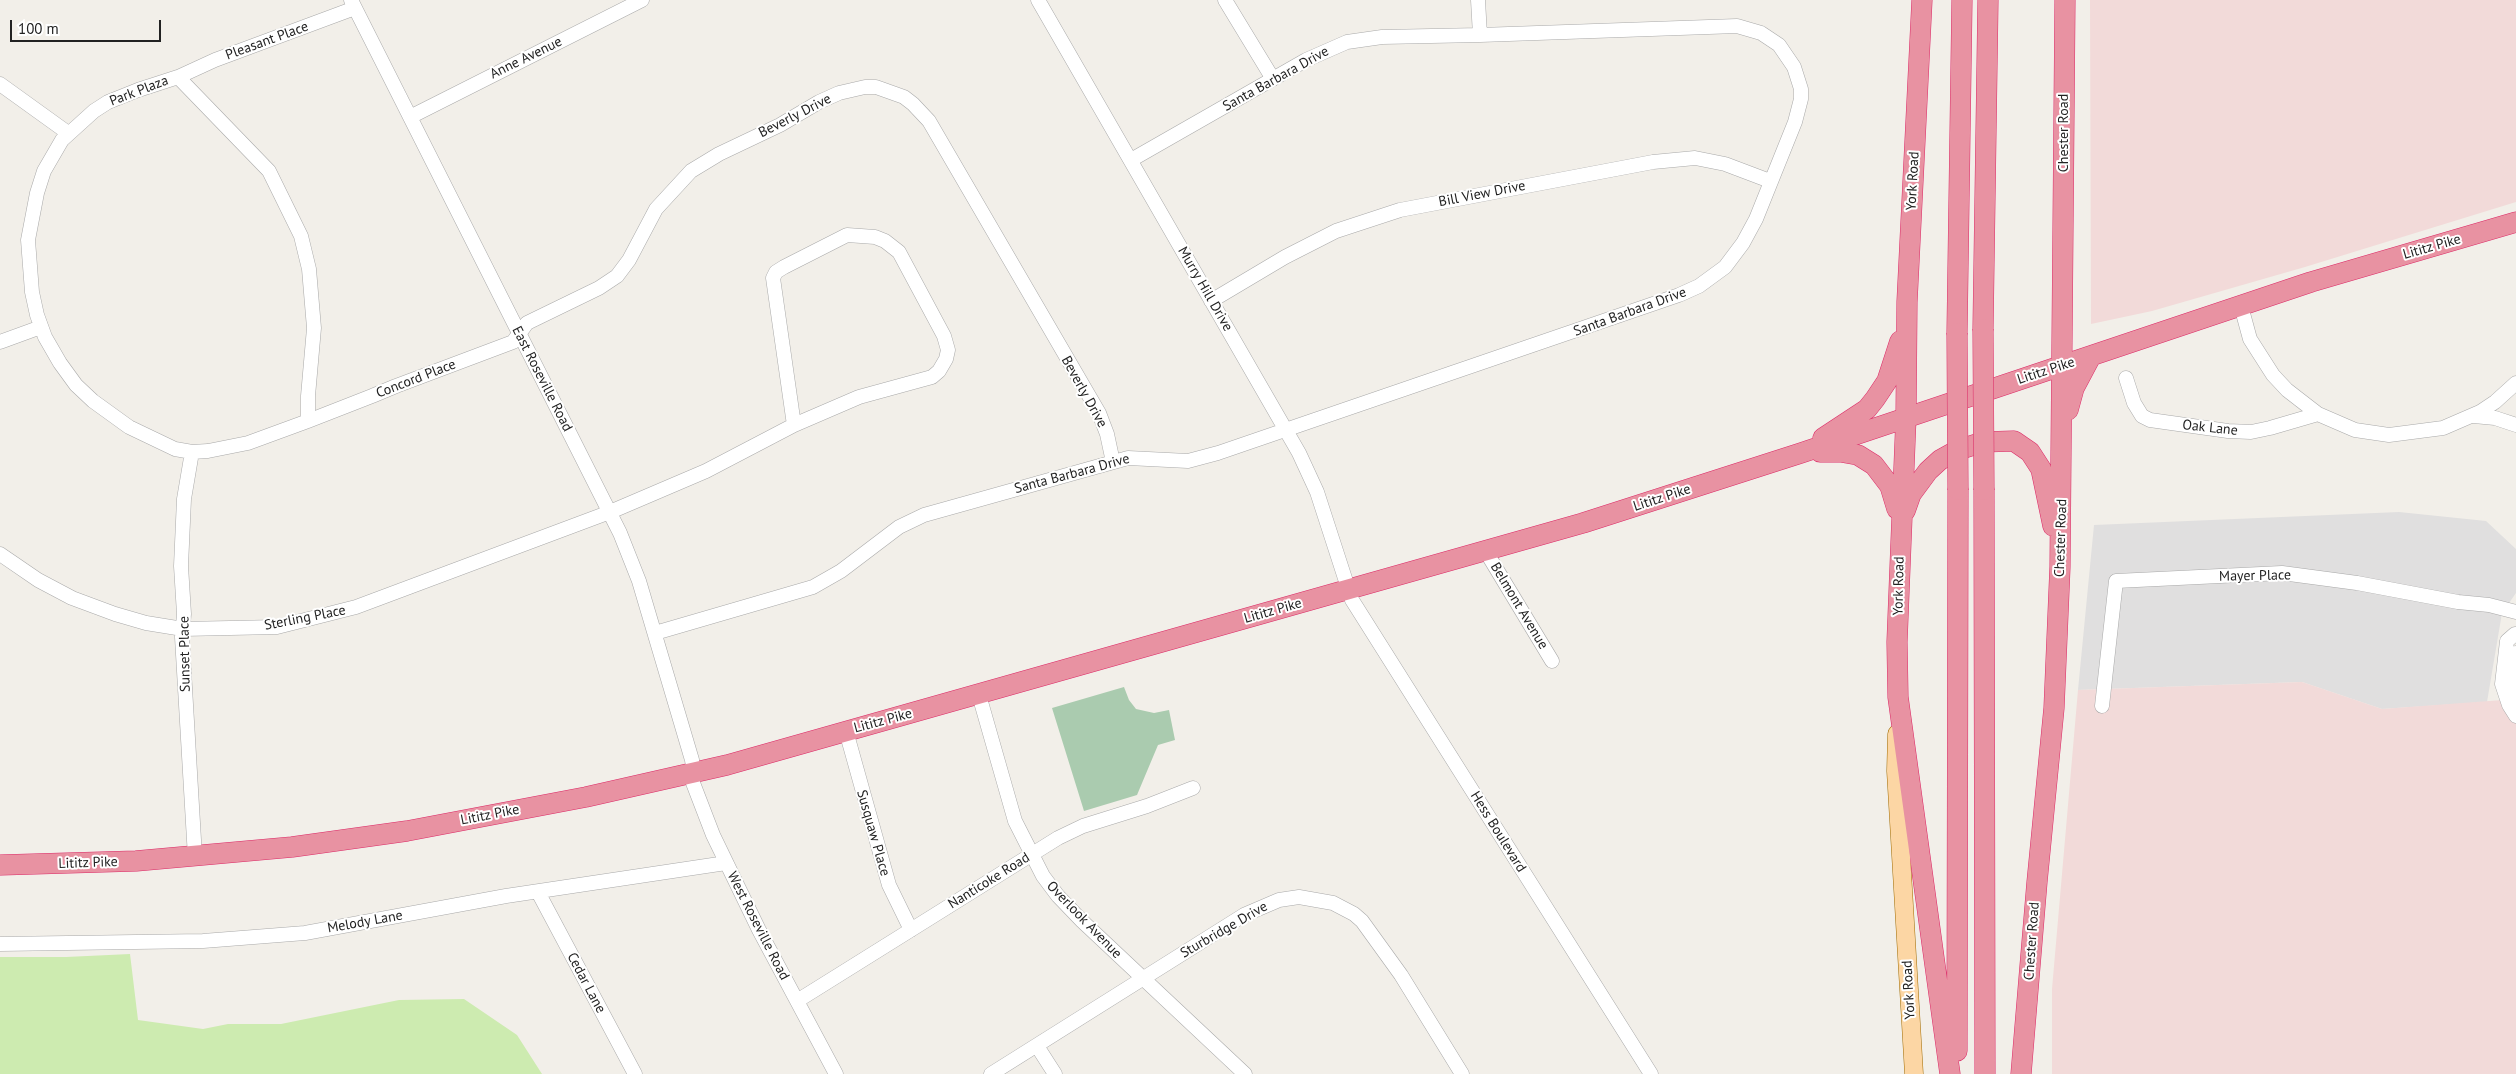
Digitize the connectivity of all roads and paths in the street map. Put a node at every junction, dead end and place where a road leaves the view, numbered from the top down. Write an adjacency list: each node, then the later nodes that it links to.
1 (642, 0): 16 (street, Anne Avenue)
2 (1038, 0): 18 (street, Murry Hill Drive)
3 (1225, 0): 13 (street)
4 (1478, 0): 11 (street)
5 (1914, 0): 15 (highway)
6 (1922, 0): 15 (highway)
7 (1962, 0): 81 (highway, bridge)
8 (1988, 0): 82 (highway, bridge)
9 (2065, 0): 28 (highway, Chester Road)
10 (353, 4): 12 (street, Pleasant Place); 16 (street, East Roseville Road)
11 (1480, 35): 13 (street, Santa Barbara Drive); 19 (street, Santa Barbara Drive)
12 (178, 77): 17 (street, Park Plaza); 34 (street, Park Plaza)
13 (1272, 79): 18 (street, Santa Barbara Drive)
14 (0, 84): 17 (street)
15 (1917, 97): 22 (highway, York Road)
16 (410, 117): 25 (street, East Roseville Road)
17 (68, 133): 24 (street, Park Plaza)
18 (1131, 160): 21 (street, Murry Hill Drive)
19 (1770, 181): 21 (street, Bill View Drive); 38 (street, Santa Barbara Drive)
20 (2516, 222): 23 (highway, Lititz Pike)
21 (1211, 301): 38 (street, Murry Hill Drive)
22 (1907, 302): 33 (highway, York Road); 40 (highway)
23 (2241, 306): 27 (highway, Lititz Pike); 31 (street)
24 (41, 327): 26 (street); 39 (street, Park Plaza)
25 (520, 333): 34 (street, Concord Place); 41 (street, Beverly Drive); 42 (street, East Roseville Road)
26 (0, 342)
27 (2091, 356): 28 (highway, Lititz Pike); 37 (highway)
28 (2064, 364): 33 (highway, Lititz Pike); 37 (highway, Chester Road)
29 (2126, 378): 31 (street, Oak Lane)
30 (2516, 383): 32 (street)
31 (2318, 414): 32 (street)
32 (2474, 416): 36 (street)
33 (1906, 417): 40 (highway, Lititz Pike); 43 (highway, York Road)
34 (308, 420): 39 (street, Park Plaza)
35 (794, 425): 35 (street, Sterling Place); 42 (street, Sterling Place)
36 (2516, 425)
37 (2063, 426): 46 (highway, Chester Road)
38 (1286, 430): 41 (street, Santa Barbara Drive); 47 (street, Murry Hill Drive)
39 (192, 452): 49 (street, Sunset Place)
40 (1801, 453): 43 (highway); 44 (highway, Lititz Pike)
41 (1113, 462): 50 (street, Santa Barbara Drive)
42 (610, 512): 49 (street, Sterling Place); 50 (street, East Roseville Road)
43 (1900, 534): 46 (highway); 55 (highway, York Road)
44 (1485, 550): 47 (highway, Lititz Pike); 53 (street, Belmont Avenue)
45 (0, 554): 49 (street, Sterling Place)
46 (2060, 567): 68 (highway, Chester Road)
47 (1348, 589): 54 (highway, Lititz Pike); 78 (street, Hess Boulevard)
48 (2516, 612): 56 (street, Mayer Place)
49 (183, 629): 62 (street, Sunset Place)
50 (655, 633): 59 (street, East Roseville Road)
51 (2516, 633): 57 (street)
52 (2516, 653): 57 (street)
53 (1552, 661)
54 (978, 695): 58 (highway, Lititz Pike); 61 (street, Overlook Avenue)
55 (1898, 696): 79 (main road, York Road); 80 (highway)
56 (2102, 706)
57 (2513, 710)
58 (846, 731): 59 (highway, Lititz Pike); 66 (street, Susquaw Place)
59 (694, 773): 62 (highway, Lititz Pike); 63 (street, West Roseville Road)
60 (1193, 788): 61 (street, Nanticoke Road)
61 (1031, 854): 66 (street, Nanticoke Road); 69 (street, Overlook Avenue)
62 (195, 857): 64 (highway, Lititz Pike)
63 (726, 863): 65 (street, Melody Lane); 70 (street, West Roseville Road)
64 (0, 865)
65 (538, 892): 67 (street, Melody Lane); 72 (street, Cedar Lane)
66 (911, 930): 70 (street, Nanticoke Road)
67 (0, 944)
68 (2029, 972): 83 (highway); 84 (main road, Chester Road)
69 (1143, 978): 71 (street, Sturbridge Drive); 76 (street, Overlook Avenue); 77 (street, Sturbridge Drive)
70 (797, 1001): 73 (street, West Roseville Road)
71 (1037, 1046): 74 (street, Sturbridge Drive); 75 (street)
72 (635, 1074)
73 (836, 1074)
74 (991, 1074)
75 (1055, 1074)
76 (1245, 1074)
77 (1462, 1074)
78 (1651, 1074)
79 (1914, 1074)
80 (1950, 1074)
81 (1957, 1074)
82 (1985, 1074)
83 (2022, 1074)
84 (2031, 1074)

